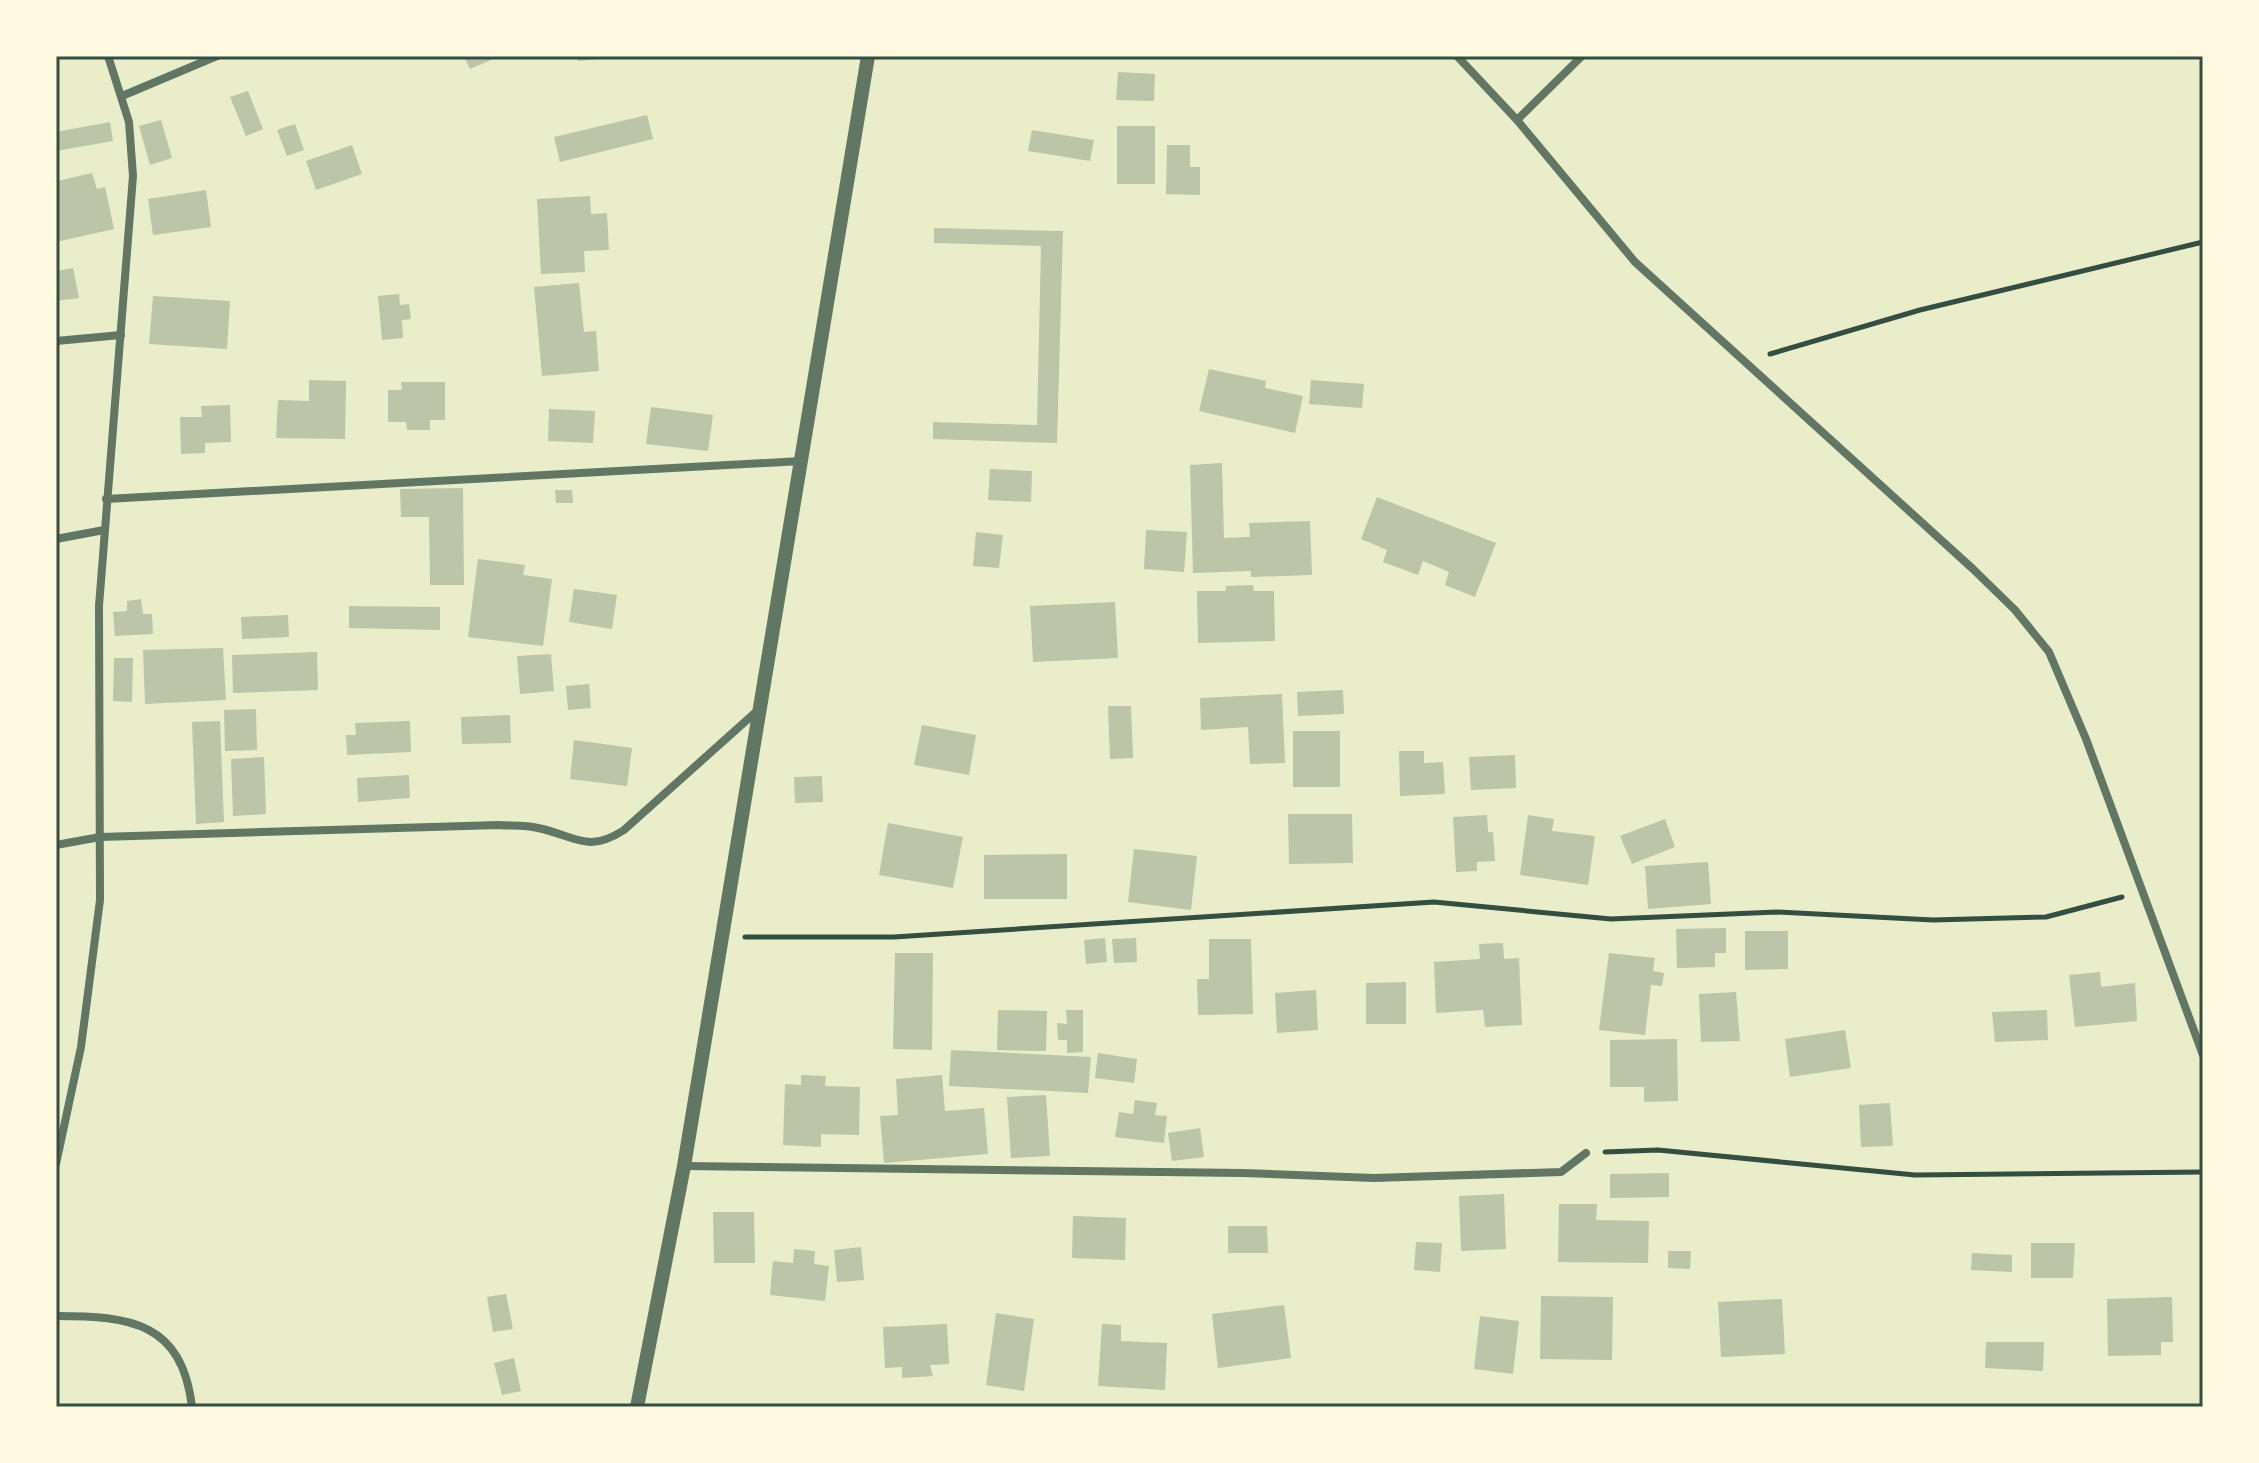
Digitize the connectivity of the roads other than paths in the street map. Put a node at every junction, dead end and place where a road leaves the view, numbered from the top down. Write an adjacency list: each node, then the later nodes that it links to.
1 (108, 56): 6 (street)
2 (217, 56): 6 (street)
3 (868, 56): 10 (street)
4 (1457, 56): 7 (street)
5 (1582, 56): 7 (street)
6 (122, 96): 8 (street)
7 (1517, 120): 17 (street)
8 (121, 335): 9 (street); 11 (street)
9 (56, 341)
10 (801, 461): 11 (street); 14 (street)
11 (106, 499): 12 (street)
12 (104, 530): 13 (street); 15 (street)
13 (56, 539)
14 (757, 711): 15 (street); 20 (street)
15 (100, 837): 16 (street); 19 (street)
16 (56, 845)
17 (2203, 1055)
18 (1586, 1153): 20 (street)
19 (56, 1164)
20 (684, 1166): 23 (street)
21 (56, 1316): 22 (street)
22 (192, 1407)
23 (637, 1407)

